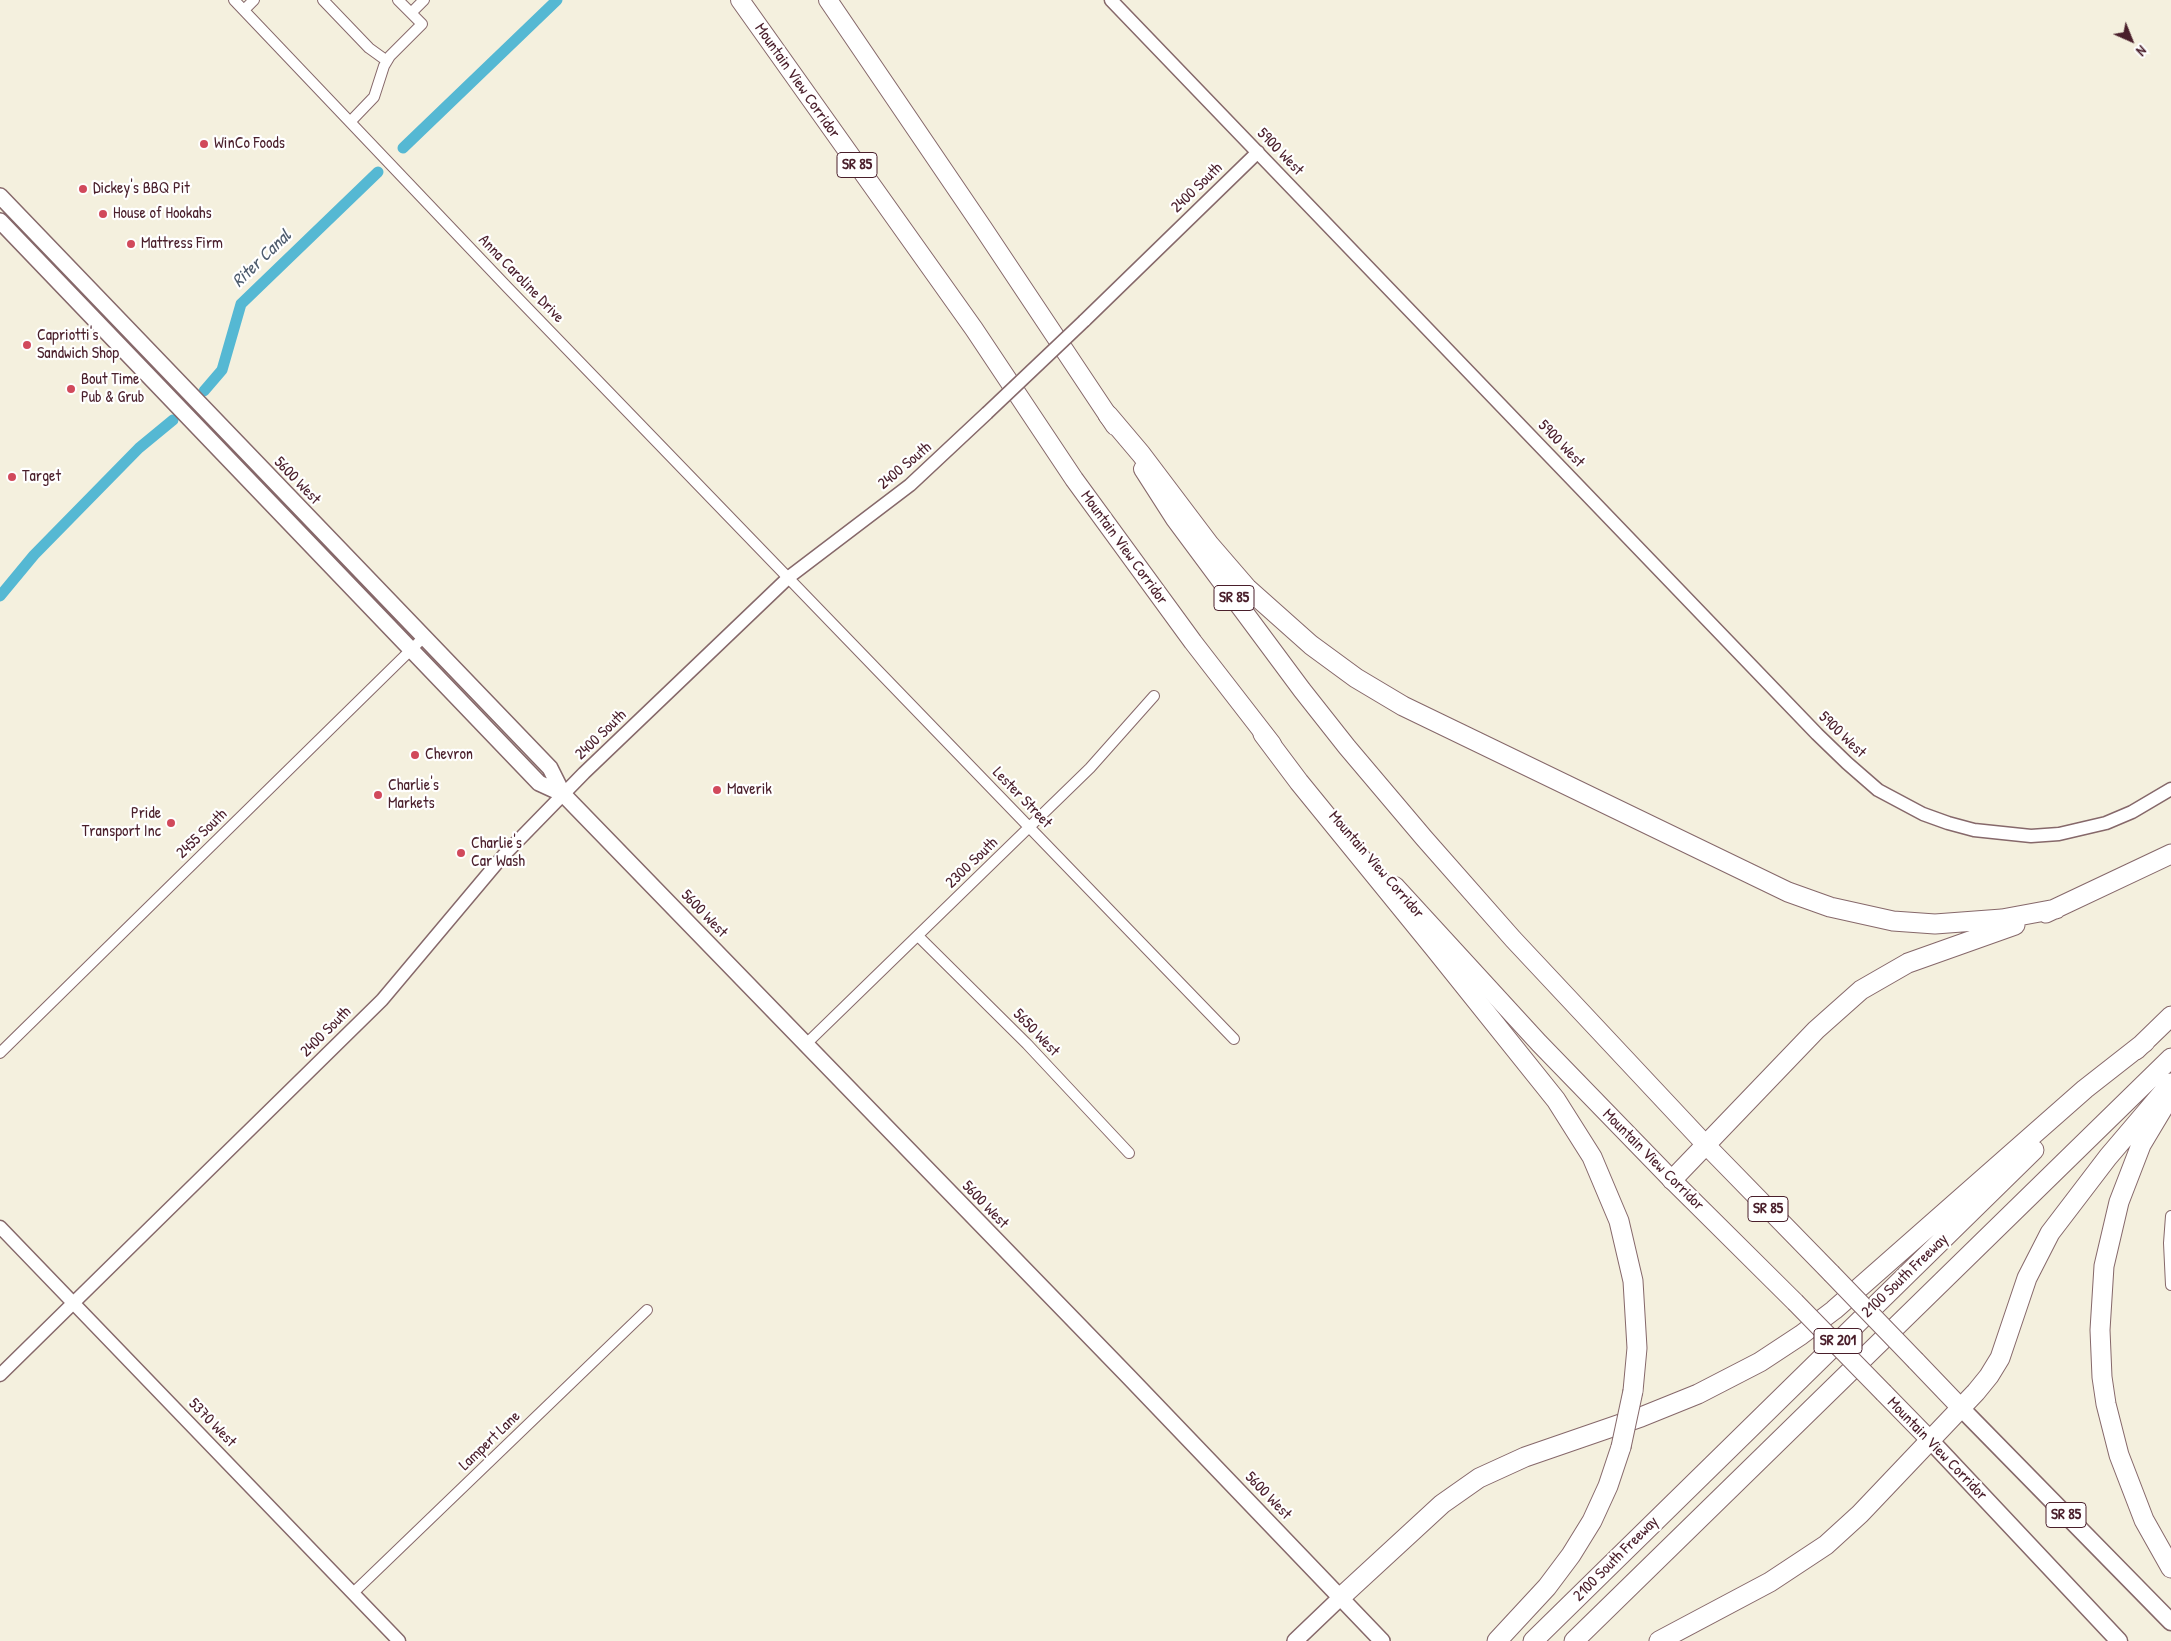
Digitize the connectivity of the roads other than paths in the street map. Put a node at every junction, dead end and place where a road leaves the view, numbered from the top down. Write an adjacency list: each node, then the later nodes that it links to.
1 (234, 0): 9 (street, Anna Caroline Drive)
2 (254, 0): 9 (street)
3 (323, 0): 11 (street)
4 (398, 0): 10 (street)
5 (424, 0): 10 (street)
6 (740, 0): 22 (highway, Mountain View Corridor / SR 85)
7 (828, 0): 17 (highway, SR 85)
8 (1111, 0): 13 (street, 5900 West)
9 (244, 10): 12 (street, Anna Caroline Drive)
10 (411, 13): 11 (street)
11 (386, 61): 12 (street)
12 (350, 122): 18 (street, Anna Caroline Drive)
13 (1258, 152): 18 (street, 2400 South, bridge); 23 (street, 5900 West)
14 (0, 196): 15 (main road, 5600 West)
15 (6, 206): 19 (main road, 5600 West)
16 (0, 221): 20 (main road, 5600 West)
17 (1108, 415): 27 (highway); 37 (highway, SR 85)
18 (789, 577): 24 (street, 2400 South); 25 (street, Lester Street)
19 (424, 637): 20 (street, 2455 South); 24 (main road, 5600 West)
20 (412, 650): 24 (main road, 5600 West); 33 (street, 2455 South)
21 (1154, 696): 25 (street, 2300 South)
22 (1263, 734): 39 (highway, Mountain View Corridor / SR 85); 55 (highway, bridge)
23 (2171, 789)
24 (563, 794): 32 (main road, 5600 West); 43 (street, 2400 South)
25 (1030, 828): 28 (street, 2300 South); 30 (street, Lester Street)
26 (2171, 854): 27 (highway)
27 (2056, 909): 37 (highway)
28 (918, 936): 32 (street, 2300 South); 38 (street, 5650 West)
29 (2171, 1016): 31 (highway, 2100 South Freeway / SR 201)
30 (1234, 1040)
31 (2145, 1042): 50 (highway); 56 (highway, 2100 South Freeway / SR 201)
32 (805, 1044): 50 (main road, 5600 West)
33 (0, 1053)
34 (2171, 1058): 57 (highway, 2100 South Freeway / SR 201)
35 (2171, 1083): 46 (highway)
36 (2171, 1095): 48 (highway)
37 (1706, 1145): 39 (highway); 46 (highway, SR 85, bridge)
38 (1129, 1153)
39 (1672, 1180): 47 (highway, Mountain View Corridor / SR 85, bridge)
40 (2171, 1216): 42 (street)
41 (0, 1227): 43 (street, 5370 West)
42 (2171, 1285)
43 (73, 1304): 45 (street, 2400 South); 49 (street, 5370 West)
44 (647, 1310): 49 (street, Lampert Lane)
45 (0, 1375)
46 (1961, 1408): 47 (highway); 51 (main road, SR 85)
47 (1930, 1440): 58 (highway); 59 (main road, Mountain View Corridor / SR 85)
48 (2171, 1568)
49 (353, 1593): 52 (street, 5370 West)
50 (1341, 1597): 53 (main road); 54 (main road, 5600 West)
51 (2171, 1622)
52 (399, 1641)
53 (1295, 1641)
54 (1382, 1641)
55 (1497, 1641)
56 (1533, 1641)
57 (1574, 1641)
58 (1659, 1641)
59 (2119, 1641)

